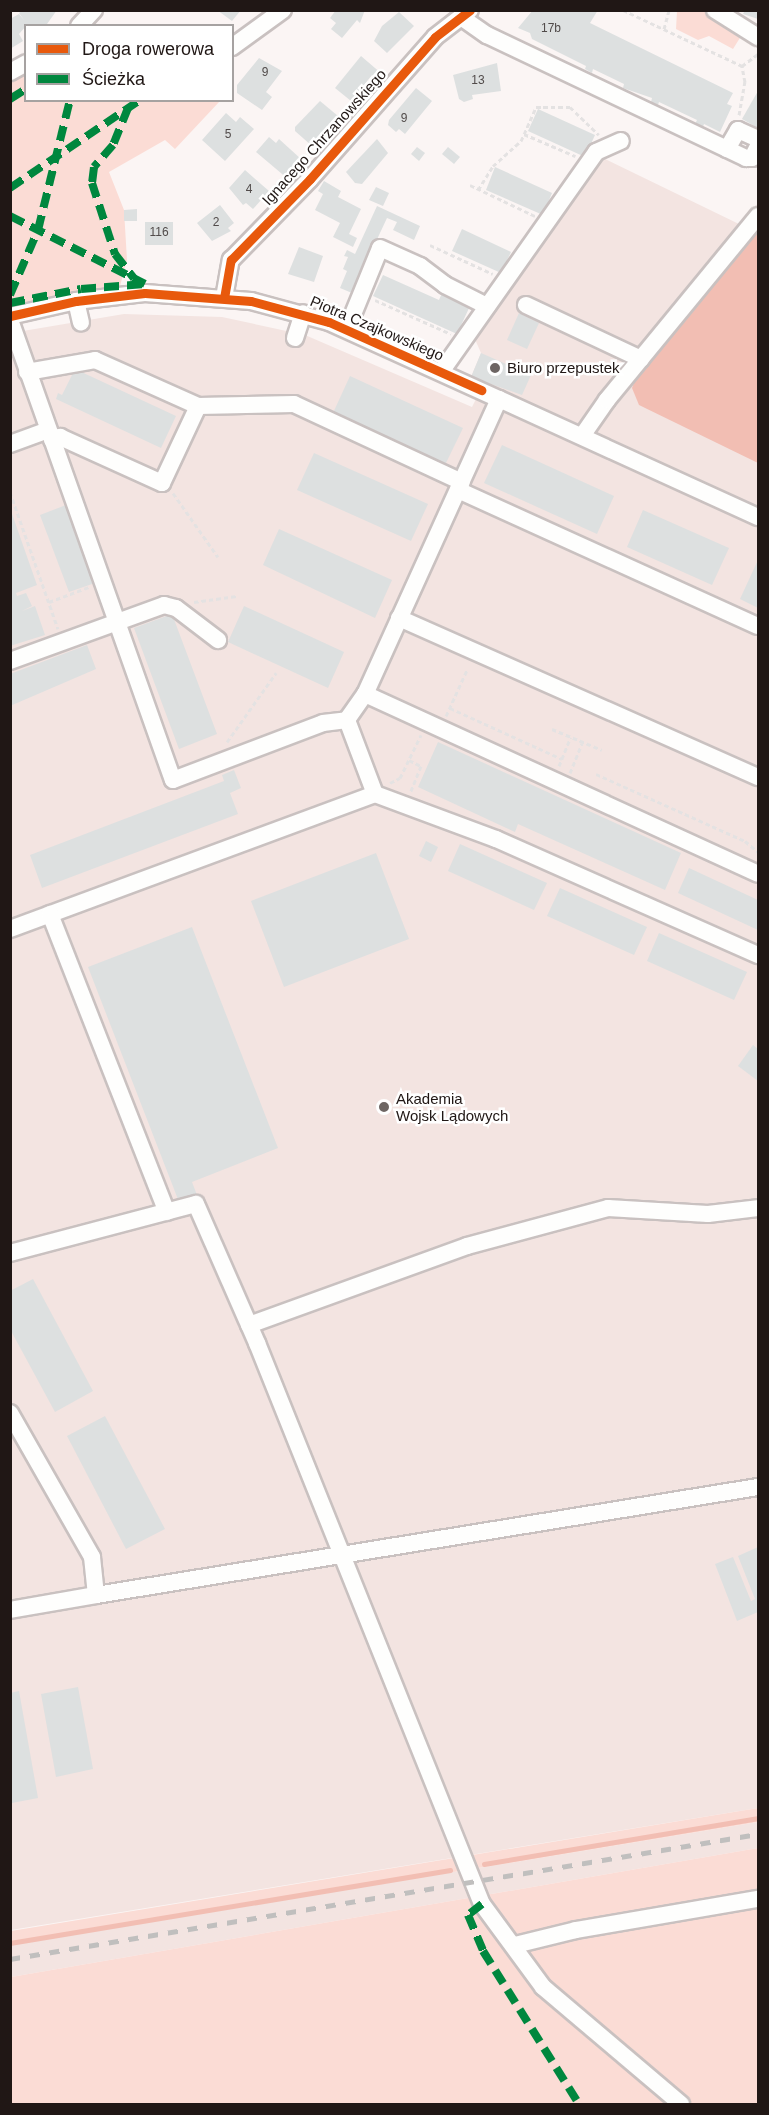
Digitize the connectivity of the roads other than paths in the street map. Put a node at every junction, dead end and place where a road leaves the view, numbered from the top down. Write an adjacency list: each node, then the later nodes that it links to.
1 (283, 10): 5 (street)
2 (715, 10): 4 (street)
3 (465, 14): 11 (street); 13 (street, Ignacego Chrzanowskiego)
4 (759, 37)
5 (234, 46)
6 (24, 64): 7 (street)
7 (10, 72)
8 (759, 140): 11 (street)
9 (614, 144): 16 (street)
10 (759, 146): 11 (street)
11 (727, 149)
12 (759, 216): 22 (street)
13 (224, 298): 14 (street, Piotra Czajkowskiego); 17 (street, Piotra Czajkowskiego)
14 (76, 301): 18 (street, Piotra Czajkowskiego); 19 (street)
15 (526, 305): 22 (street)
16 (487, 306): 20 (street); 24 (street)
17 (303, 313): 20 (street, Piotra Czajkowskiego); 21 (street)
18 (10, 318): 23 (street)
19 (81, 322)
20 (347, 329): 24 (street, Piotra Czajkowskiego)
21 (295, 338)
22 (641, 359): 28 (street)
23 (27, 372): 26 (street); 27 (street)
24 (441, 372): 25 (street, Piotra Czajkowskiego)
25 (498, 399): 28 (street, Piotra Czajkowskiego); 30 (street)
26 (198, 406): 27 (street); 30 (street)
27 (50, 435): 29 (street); 33 (street)
28 (582, 436): 31 (street, Piotra Czajkowskiego)
29 (10, 444)
30 (460, 486): 32 (street); 34 (street)
31 (759, 517)
32 (399, 618): 37 (street); 39 (street)
33 (116, 623): 35 (street); 36 (street); 38 (street)
34 (759, 626)
35 (218, 640)
36 (10, 661)
37 (365, 694): 38 (street); 41 (street)
38 (347, 720): 40 (street)
39 (759, 777)
40 (375, 794): 42 (street); 44 (street)
41 (759, 874)
42 (50, 914): 43 (street); 46 (street)
43 (10, 929)
44 (759, 955)
45 (759, 1208): 48 (street)
46 (167, 1212): 47 (street); 48 (street)
47 (10, 1253)
48 (249, 1325): 51 (street)
49 (10, 1413): 52 (street)
50 (759, 1487): 51 (street)
51 (341, 1556): 52 (street); 55 (street)
52 (96, 1595): 53 (street)
53 (10, 1610)
54 (759, 1899): 55 (street)
55 (515, 1946): 56 (street)
56 (681, 2104)

